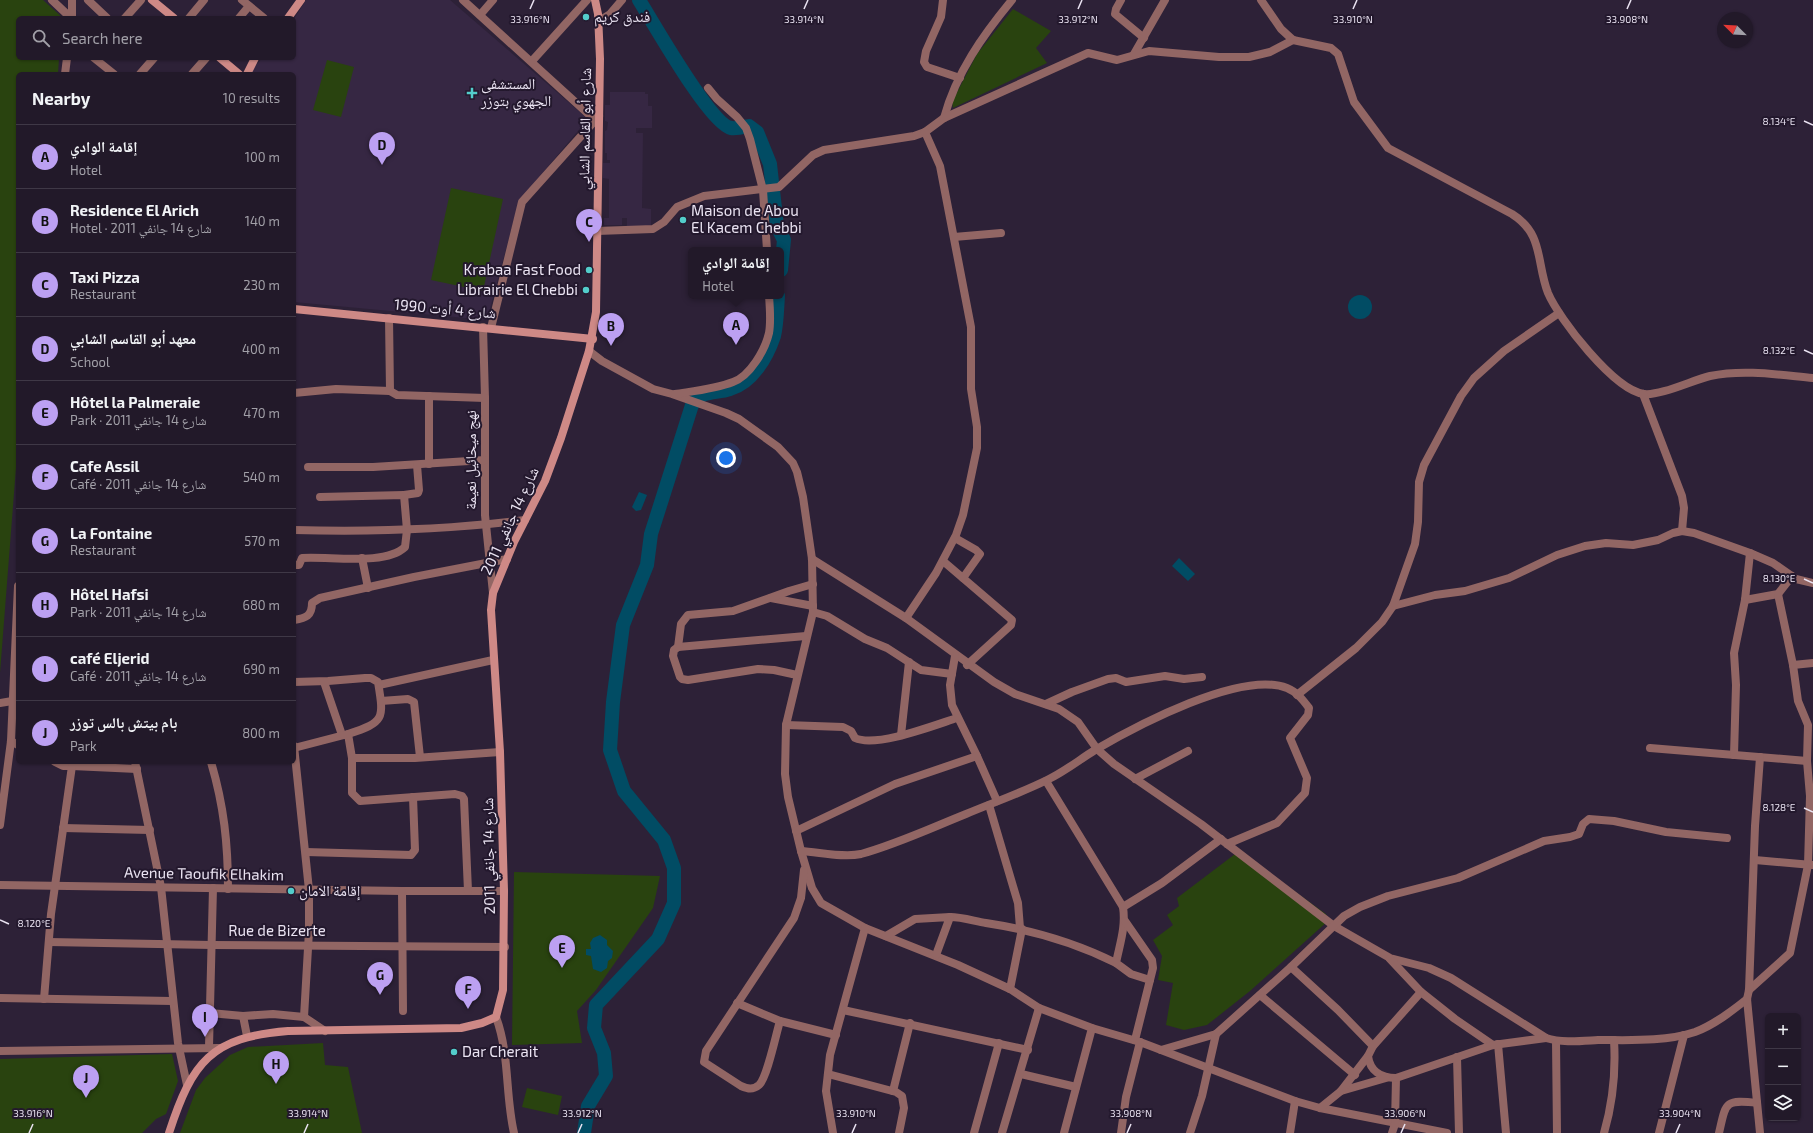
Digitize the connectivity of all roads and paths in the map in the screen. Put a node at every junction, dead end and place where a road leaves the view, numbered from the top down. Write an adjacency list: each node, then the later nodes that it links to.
1 (52, 0): 21 (street)
2 (72, 0): 22 (street)
3 (88, 0): 23 (street)
4 (141, 0): 24 (street)
5 (152, 0): 25 (main road)
6 (204, 0): 26 (street)
7 (242, 0): 19 (street)
8 (301, 0): 29 (main road)
9 (463, 0): 20 (street)
10 (493, 0): 20 (street)
11 (587, 0): 40 (street)
12 (594, 0): 30 (main road, شارع أبو القاسم الشابي)
13 (622, 0): 30 (street)
14 (944, 0): 47 (street)
15 (1012, 0): 47 (street)
16 (1121, 0): 31 (street)
17 (1165, 0): 31 (street)
18 (1261, 0): 32 (street)
19 (249, 6): 27 (street); 28 (street)
20 (480, 15): 40 (street)
21 (69, 16)
22 (71, 16)
23 (105, 16)
24 (127, 16)
25 (172, 16)
26 (191, 16)
27 (241, 16)
28 (262, 16)
29 (289, 16)
30 (599, 21): 49 (main road, شارع أبو القاسم الشابي)
31 (1144, 38): 33 (street)
32 (1293, 40): 33 (street); 59 (street)
33 (1134, 54): 50 (street)
34 (67, 60): 41 (street)
35 (96, 60): 42 (street)
36 (152, 60): 43 (street)
37 (204, 60): 44 (street)
38 (222, 60): 45 (main road)
39 (254, 60): 46 (main road)
40 (532, 61): 49 (street)
41 (65, 72)
42 (112, 72)
43 (142, 72)
44 (194, 72)
45 (237, 72)
46 (248, 72)
47 (960, 78): 50 (street)
48 (708, 88): 52 (street)
49 (597, 118): 53 (main road, شارع أبو القاسم الشابي); 61 (street, نهج ميخائيل نعيمة)
50 (944, 118): 51 (street)
51 (925, 132): 52 (street); 55 (street)
52 (766, 190): 53 (street); 56 (street)
53 (597, 230): 62 (main road, شارع أبو القاسم الشابي)
54 (1002, 233): 55 (street)
55 (954, 237): 82 (street)
56 (767, 247)
57 (769, 299): 67 (street)
58 (296, 309): 60 (main road, شارع 4 أوت 1990)
59 (1558, 313): 68 (street); 99 (street)
60 (389, 318): 61 (main road, شارع 4 أوت 1990); 65 (street)
61 (487, 327): 62 (main road, شارع 4 أوت 1990); 70 (street, نهج ميخائيل نعيمة)
62 (594, 335): 63 (main road, شارع 14 جانفي 2011)
63 (590, 352): 67 (street); 77 (main road, شارع 14 جانفي 2011)
64 (1813, 378): 68 (street)
65 (390, 390): 66 (street); 69 (street)
66 (296, 393)
67 (672, 394): 86 (street)
68 (1643, 394): 81 (street)
69 (429, 396): 70 (street); 72 (street)
70 (486, 398): 71 (street, نهج ميخائيل نعيمة)
71 (485, 460): 72 (street); 78 (street, نهج ميخائيل نعيمة)
72 (429, 464): 73 (street)
73 (417, 465): 74 (street); 75 (street)
74 (308, 466)
75 (404, 495): 76 (street); 80 (street)
76 (320, 497)
77 (525, 520): 78 (street); 85 (main road, شارع 14 جانفي 2011)
78 (486, 524): 80 (street); 88 (street, نهج ميخائيل نعيمة)
79 (296, 530): 80 (street)
80 (407, 530): 84 (street)
81 (1682, 532): 83 (street); 99 (street)
82 (955, 538): 87 (street); 91 (street)
83 (1750, 553): 90 (street); 98 (street)
84 (362, 558): 89 (street); 94 (street)
85 (507, 559): 88 (street); 95 (main road, شارع 14 جانفي 2011)
86 (812, 559): 93 (street); 101 (street)
87 (943, 561): 91 (street); 101 (street)
88 (490, 562): 94 (street); 95 (street, نهج ميخائيل نعيمة)
89 (296, 565)
90 (1792, 576): 92 (street); 96 (street)
91 (963, 578): 110 (street)
92 (1813, 583)
93 (813, 584): 97 (street); 100 (street)
94 (368, 588): 102 (street)
95 (493, 593): 106 (main road, شارع 14 جانفي 2011)
96 (1778, 594): 98 (street); 111 (street)
97 (771, 598): 100 (street); 104 (street)
98 (1745, 600): 133 (street)
99 (1393, 606): 118 (street)
100 (813, 609): 103 (street); 107 (street)
101 (906, 618): 105 (street)
102 (296, 620)
103 (806, 636): 104 (street); 113 (street)
104 (678, 647): 113 (street)
105 (955, 656): 110 (street); 112 (street)
106 (493, 660): 117 (street); 132 (main road, شارع 14 جانفي 2011)
107 (909, 662): 112 (street); 126 (street)
108 (16, 663): 119 (street)
109 (1813, 663): 111 (street)
110 (967, 665): 122 (street)
111 (1793, 665): 138 (street)
112 (952, 674): 123 (street)
113 (797, 675): 124 (street)
114 (1202, 677): 122 (street)
115 (296, 682): 116 (street)
116 (324, 682): 117 (street); 125 (street)
117 (379, 685): 120 (street)
118 (1297, 695): 130 (street); 154 (street)
119 (15, 701): 121 (street); 127 (street)
120 (381, 701): 125 (street); 135 (street)
121 (0, 703)
122 (1046, 704): 130 (street)
123 (957, 718): 126 (street); 134 (street)
124 (786, 725): 126 (street); 152 (street)
125 (345, 734): 128 (street); 137 (street)
126 (901, 735)
127 (14, 743): 144 (street)
128 (296, 746)
129 (1650, 748): 133 (street)
130 (1097, 749): 145 (street); 146 (street)
131 (1188, 751): 145 (street)
132 (500, 752): 135 (street); 168 (main road, شارع 14 جانفي 2011)
133 (1734, 755): 136 (street)
134 (977, 756): 148 (street); 152 (street)
135 (420, 757): 137 (street)
136 (1760, 757): 138 (street); 157 (street)
137 (352, 758): 147 (street)
138 (1807, 761): 159 (street)
139 (59, 764): 142 (street)
140 (211, 764): 164 (street)
141 (296, 764): 156 (street)
142 (72, 766): 143 (street); 150 (street)
143 (136, 766): 151 (street)
144 (4, 767): 149 (street)
145 (1135, 780): 154 (street)
146 (1046, 781): 148 (street); 169 (street)
147 (413, 797): 156 (street); 167 (street)
148 (993, 803): 155 (street); 174 (street)
149 (0, 825)
150 (63, 828): 151 (street); 161 (street)
151 (150, 830): 162 (street)
152 (796, 831): 155 (street)
153 (1727, 838): 172 (street)
154 (1224, 841): 169 (street); 172 (street)
155 (801, 851): 158 (street)
156 (306, 852): 165 (street)
157 (1755, 860): 159 (street); 188 (street)
158 (804, 864): 173 (street); 195 (street)
159 (1810, 865): 188 (street)
160 (0, 885): 161 (street, Avenue Taoufik Elhakim)
161 (55, 885): 162 (street, Avenue Taoufik Elhakim); 176 (street)
162 (161, 887): 163 (street, Avenue Taoufik Elhakim); 177 (street)
163 (214, 888): 164 (street, Avenue Taoufik Elhakim); 178 (street)
164 (228, 889): 165 (street, Avenue Taoufik Elhakim)
165 (309, 890): 166 (street, Avenue Taoufik Elhakim); 179 (street)
166 (402, 891): 167 (street, Avenue Taoufik Elhakim); 180 (street)
167 (468, 891): 168 (street, Avenue Taoufik Elhakim)
168 (504, 891): 181 (main road, شارع 14 جانفي 2011)
169 (1123, 907): 171 (street)
170 (950, 917): 174 (street); 175 (street); 182 (street)
171 (1125, 921): 184 (street); 186 (street)
172 (1334, 926): 183 (street); 185 (street)
173 (865, 928): 175 (street); 197 (street)
174 (1021, 929): 184 (street); 187 (street)
175 (886, 936): 182 (street)
176 (49, 942): 177 (street, Rue de Bizerte); 192 (street)
177 (167, 943): 178 (street, Rue de Bizerte); 194 (street)
178 (212, 945): 179 (street, Rue de Bizerte); 199 (street)
179 (308, 945): 180 (street, Rue de Bizerte); 201 (street)
180 (403, 946): 181 (street, Rue de Bizerte); 198 (street)
181 (505, 947): 202 (main road, شارع 14 جانفي 2011)
182 (936, 955): 187 (street)
183 (1390, 958): 189 (street); 211 (street)
184 (1116, 963): 186 (street)
185 (1291, 967): 190 (street); 217 (street)
186 (1150, 980): 213 (street)
187 (1010, 989): 196 (street)
188 (1749, 990): 193 (street)
189 (1422, 992): 216 (street); 217 (street)
190 (1260, 995): 207 (street); 229 (street)
191 (0, 998): 192 (street)
192 (44, 999): 194 (street)
193 (1747, 999): 209 (street); 237 (street)
194 (172, 1001): 218 (street)
195 (737, 1004): 203 (street); 203 (street)
196 (1039, 1008): 205 (street); 221 (street)
197 (843, 1010): 204 (street); 208 (street)
198 (403, 1011)
199 (210, 1013): 200 (street); 219 (street)
200 (243, 1016): 201 (street); 210 (street)
201 (304, 1017): 206 (street)
202 (496, 1017): 206 (main road); 241 (street)
203 (780, 1021): 208 (street)
204 (910, 1024): 215 (street); 234 (street)
205 (1092, 1028): 213 (street); 233 (street)
206 (325, 1031): 210 (main road)
207 (1216, 1034): 222 (street); 226 (street)
208 (836, 1035): 227 (street)
209 (1684, 1035): 212 (street); 256 (street)
210 (247, 1036): 220 (main road)
211 (1546, 1038): 214 (street); 216 (street)
212 (1614, 1040): 214 (street); 255 (street)
213 (1138, 1041): 222 (street); 247 (street)
214 (1556, 1041): 254 (street)
215 (999, 1043): 221 (street); 244 (street)
216 (1495, 1044): 225 (street); 253 (street)
217 (1373, 1046): 224 (street)
218 (179, 1047): 219 (street); 223 (street); 232 (street)
219 (209, 1048): 220 (street)
220 (219, 1048): 232 (main road)
221 (1028, 1050): 228 (street)
222 (1160, 1050): 226 (street)
223 (0, 1051)
224 (1368, 1056): 229 (street); 230 (street)
225 (1457, 1057): 231 (street); 252 (street)
226 (1209, 1067): 236 (street); 248 (street)
227 (828, 1074): 234 (street); 242 (street)
228 (1021, 1074): 233 (street); 245 (street)
229 (1354, 1074): 235 (street)
230 (1386, 1078): 231 (street); 235 (street)
231 (1396, 1078): 239 (street)
232 (187, 1085): 240 (main road)
233 (1076, 1088): 246 (street)
234 (893, 1091): 243 (street)
235 (1341, 1091): 238 (street)
236 (1295, 1101): 238 (street); 249 (street)
237 (1757, 1103): 257 (street); 258 (street)
238 (1320, 1108): 239 (street)
239 (1395, 1124): 250 (street); 251 (street)
240 (169, 1133)
241 (514, 1133)
242 (833, 1133)
243 (899, 1133)
244 (974, 1133)
245 (1002, 1133)
246 (1064, 1133)
247 (1121, 1133)
248 (1190, 1133)
249 (1290, 1133)
250 (1392, 1133)
251 (1447, 1133)
252 (1459, 1133)
253 (1506, 1133)
254 (1557, 1133)
255 (1604, 1133)
256 (1659, 1133)
257 (1719, 1133)
258 (1760, 1133)

